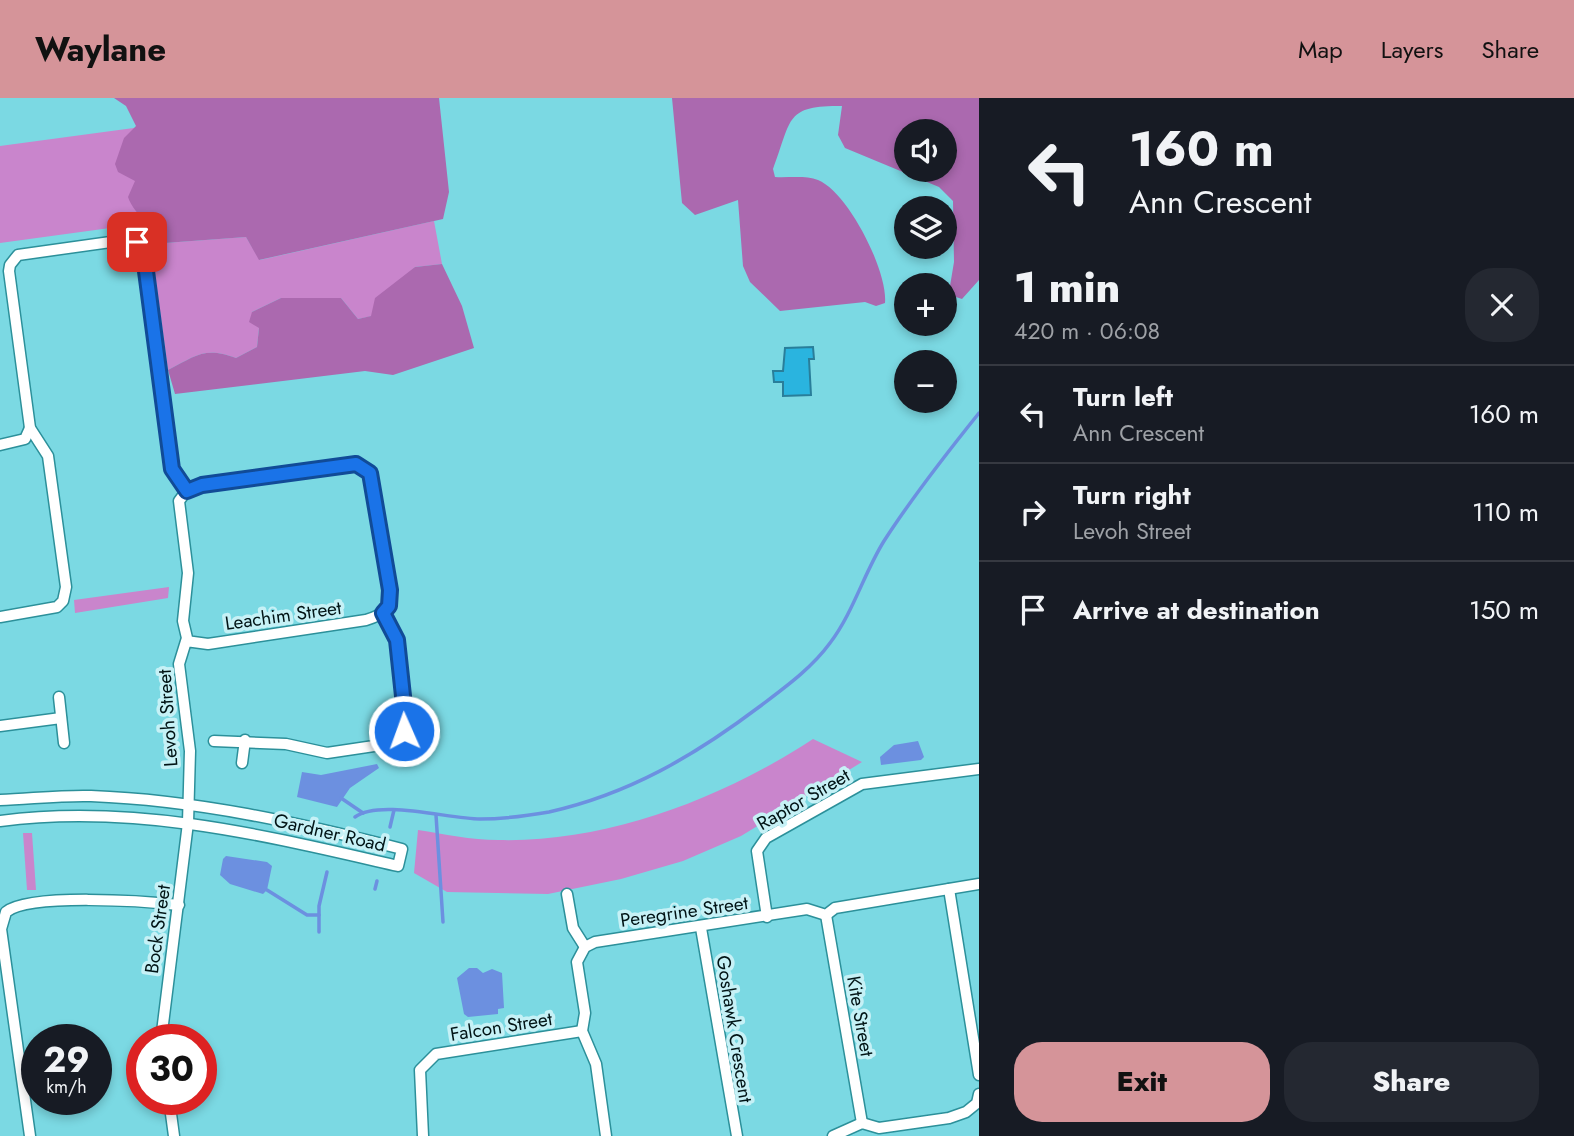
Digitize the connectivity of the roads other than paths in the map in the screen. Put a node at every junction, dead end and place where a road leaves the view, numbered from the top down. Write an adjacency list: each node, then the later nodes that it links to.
1 (30, 428): 2 (street); 3 (street); 5 (street)
2 (0, 445)
3 (187, 491): 4 (street); 6 (street, Levoh Street)
4 (383, 613): 6 (street, Leachim Street); 10 (street)
5 (0, 617)
6 (186, 641): 16 (street, Levoh Street)
7 (59, 697): 8 (street)
8 (61, 718): 9 (street); 12 (street)
9 (0, 726)
10 (245, 740): 11 (street); 13 (street)
11 (214, 741)
12 (64, 743)
13 (242, 763)
14 (979, 769): 24 (street, Raptor Street)
15 (0, 800): 16 (street, Gardner Road)
16 (188, 803): 18 (street, Levoh Street); 18 (street, Gardner Road)
17 (0, 821): 18 (street, Gardner Road)
18 (188, 823): 22 (street, Bock Street)
19 (979, 884): 20 (street, Peregrine Street)
20 (949, 889): 23 (street, Peregrine Street); 29 (street)
21 (567, 894): 26 (street)
22 (179, 905): 27 (street, Bock Street); 33 (street)
23 (826, 915): 24 (street, Peregrine Street); 32 (street, Kite Street)
24 (766, 917): 25 (street, Peregrine Street)
25 (701, 928): 26 (street, Peregrine Street); 37 (street, Goshawk Crescent)
26 (585, 947): 28 (street)
27 (163, 1024)
28 (582, 1031): 35 (street, Falcon Street); 36 (street)
29 (979, 1075)
30 (979, 1094): 32 (street)
31 (171, 1115): 34 (street)
32 (862, 1123): 38 (street)
33 (30, 1136)
34 (174, 1136)
35 (423, 1136)
36 (606, 1136)
37 (737, 1136)
38 (833, 1136)

